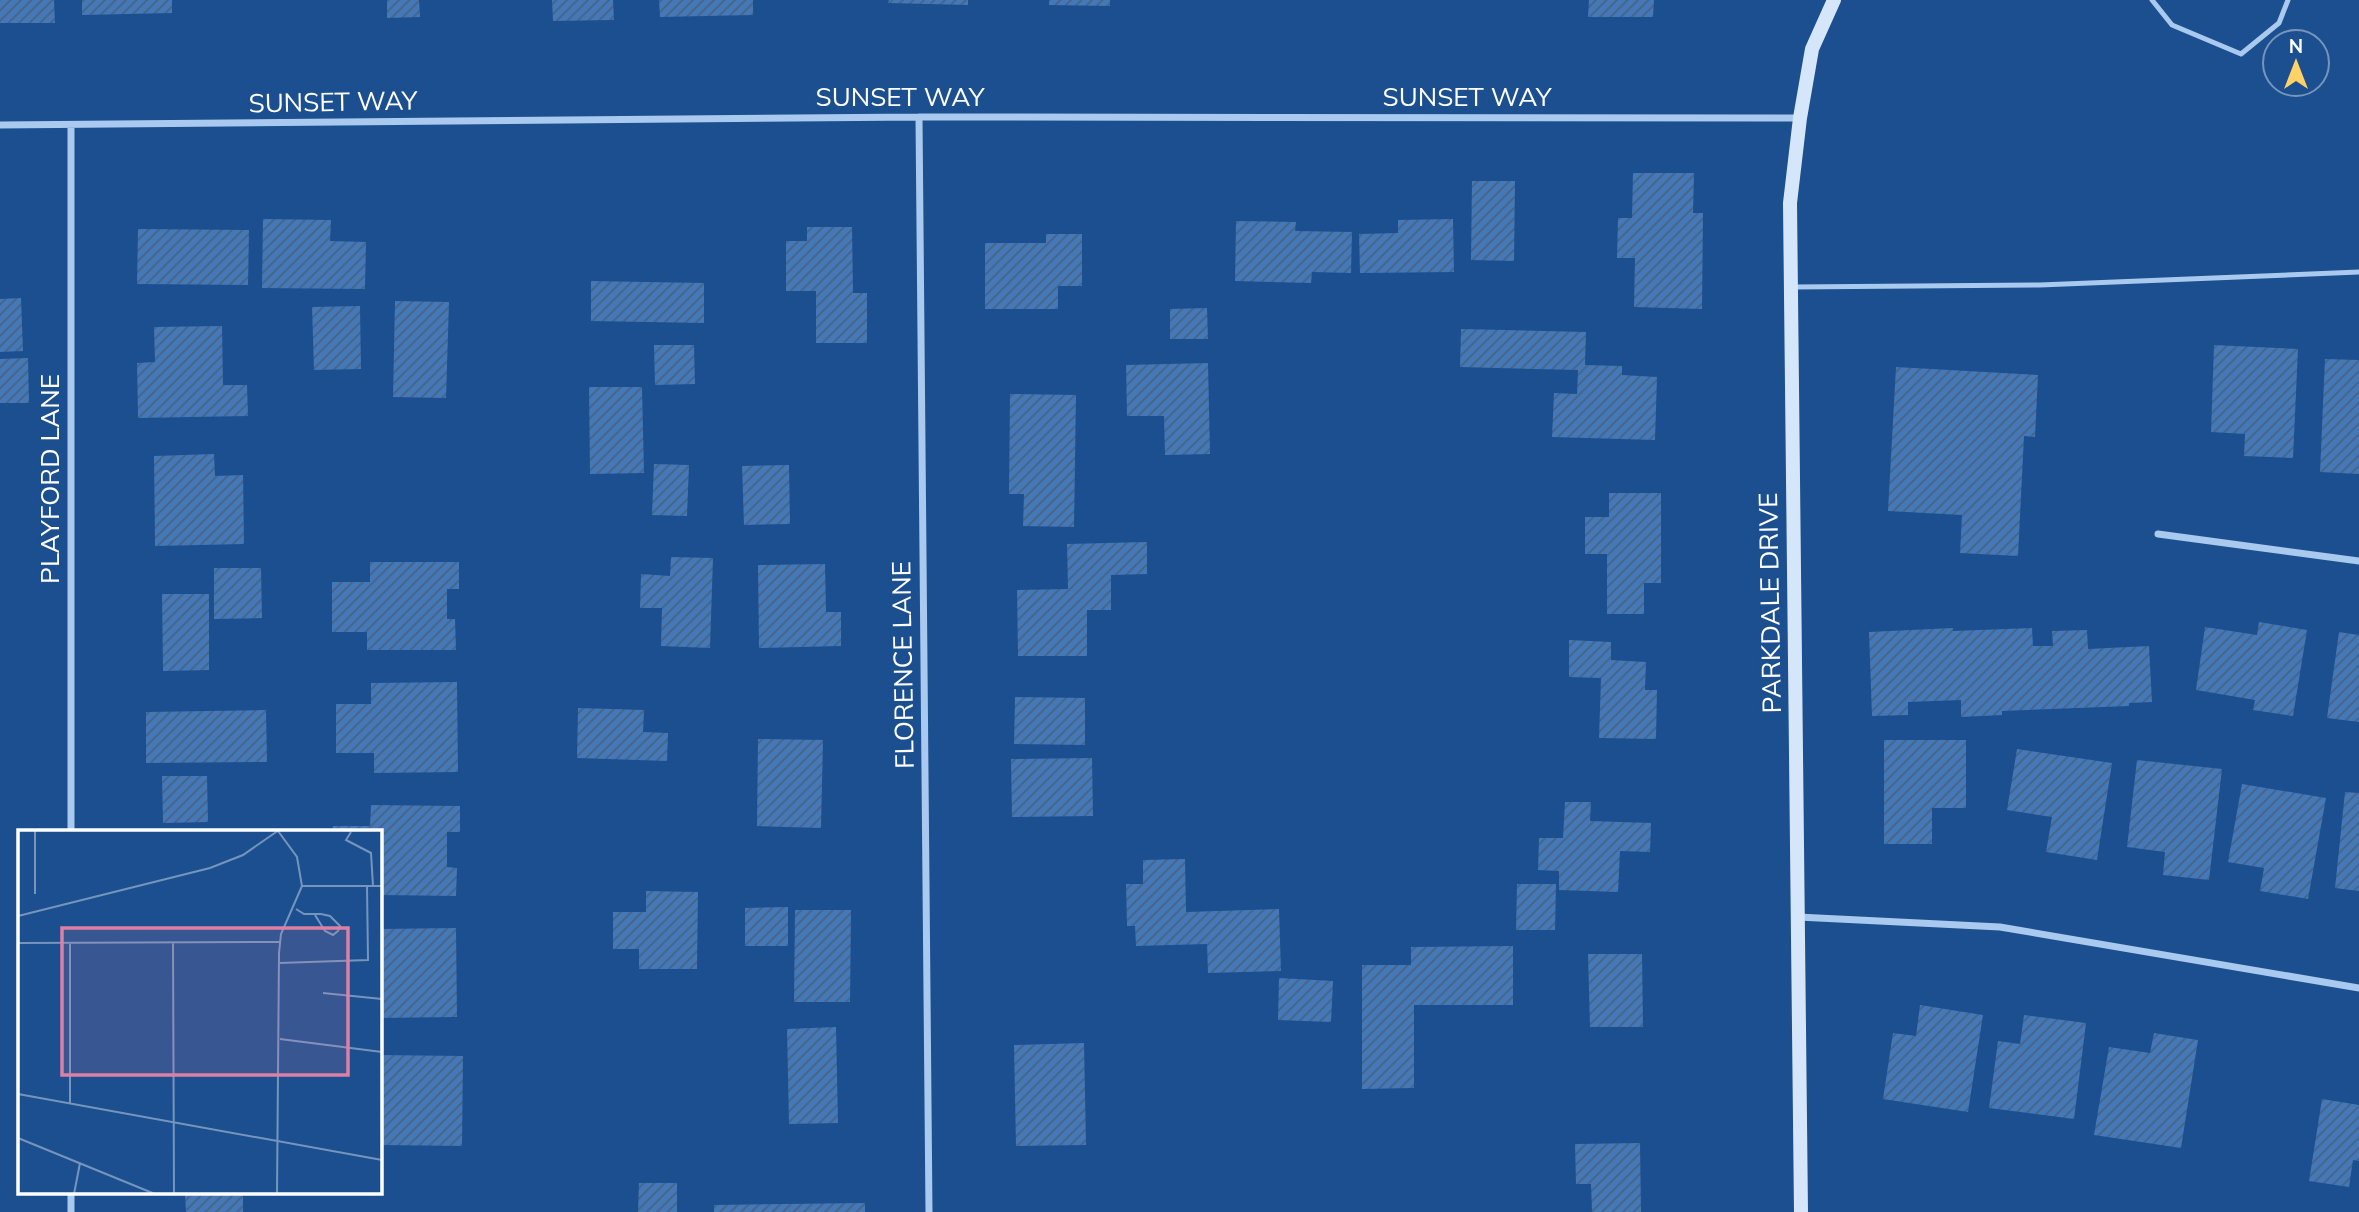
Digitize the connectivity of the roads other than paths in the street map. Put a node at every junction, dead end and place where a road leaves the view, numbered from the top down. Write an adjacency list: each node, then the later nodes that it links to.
1 (1834, 0): 5 (main road, PARKDALE DRIVE)
2 (2152, 0): 3 (lane)
3 (2288, 0)
4 (919, 117): 5 (street, SUNSET WAY); 7 (street, SUNSET WAY); 17 (street, FLORENCE LANE)
5 (1800, 118): 9 (main road, PARKDALE DRIVE)
6 (0, 125): 7 (street, SUNSET WAY)
7 (71, 125): 12 (street, PLAYFORD LANE)
8 (2359, 272): 9 (lane)
9 (1791, 287): 13 (main road, PARKDALE DRIVE)
10 (2158, 534): 11 (street)
11 (2359, 561)
12 (71, 830)
13 (1798, 917): 14 (street); 18 (main road, PARKDALE DRIVE)
14 (2359, 988)
15 (71, 1194): 16 (street)
16 (71, 1212)
17 (929, 1212)
18 (1801, 1212)

